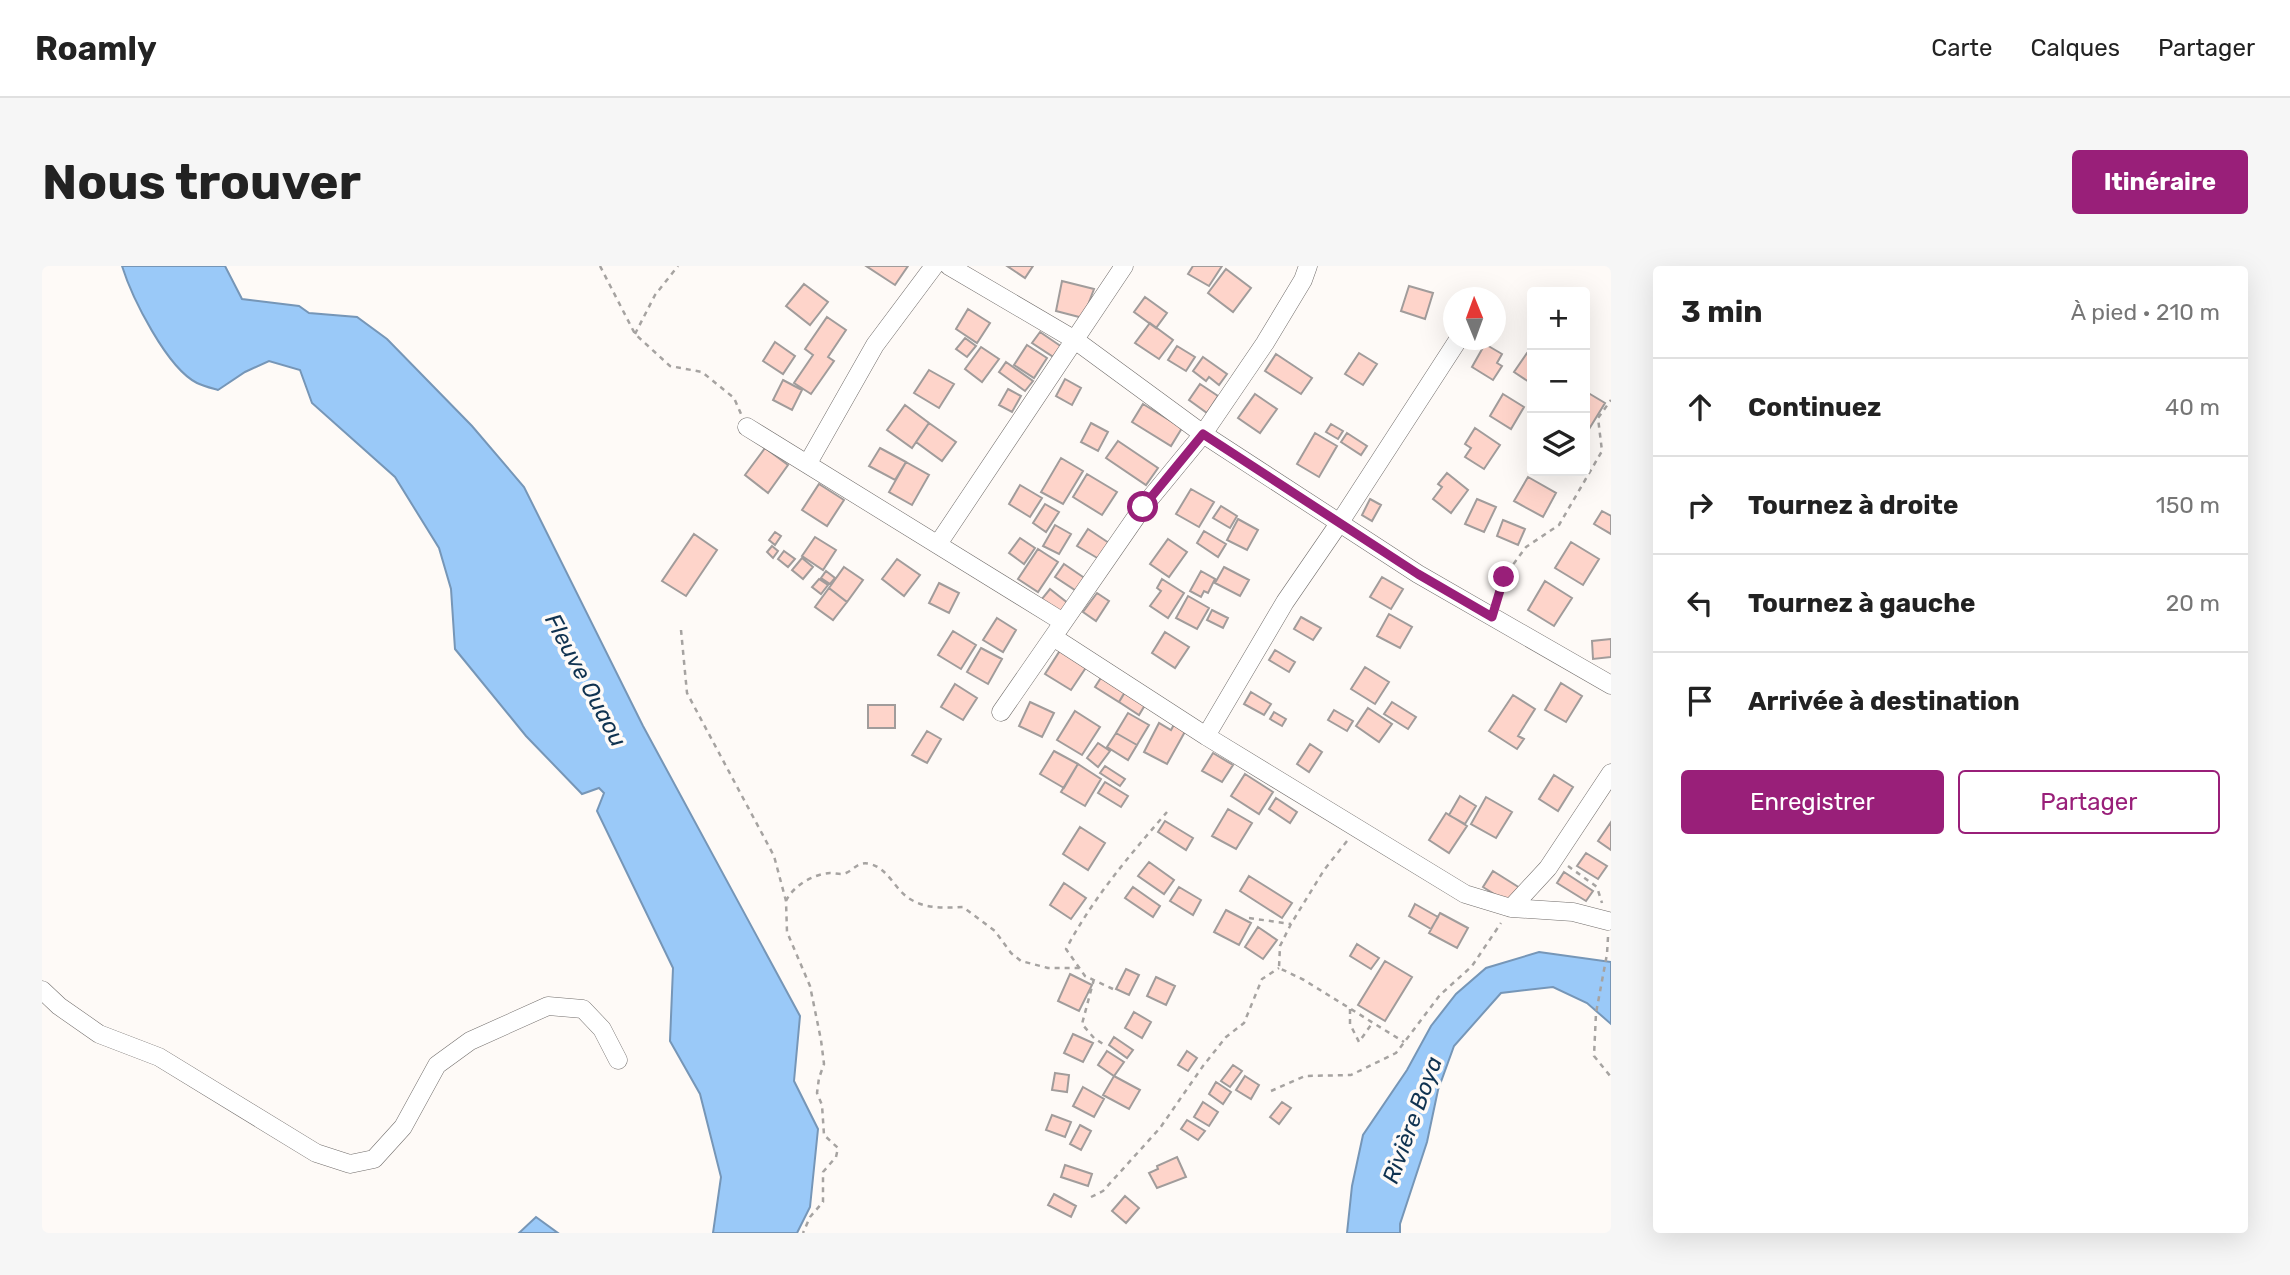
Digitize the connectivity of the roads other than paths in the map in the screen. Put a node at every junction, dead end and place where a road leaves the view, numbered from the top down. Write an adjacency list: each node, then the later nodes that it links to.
1 (934, 266): 9 (street)
2 (949, 266): 5 (street)
3 (1124, 266): 5 (street)
4 (1308, 266): 8 (street)
5 (1075, 340): 8 (street); 11 (street)
6 (1452, 350): 10 (street)
7 (747, 427): 9 (street)
8 (1203, 434): 10 (street); 12 (street)
9 (808, 463): 11 (street)
10 (1340, 522): 13 (street); 15 (street)
11 (938, 544): 12 (street)
12 (1058, 630): 14 (street); 15 (street)
13 (1611, 685)
14 (1002, 712)
15 (1206, 736): 17 (street)
16 (1611, 773): 17 (street)
17 (1511, 908): 18 (street)
18 (1608, 921)
19 (42, 990): 20 (street)
20 (618, 1060)

